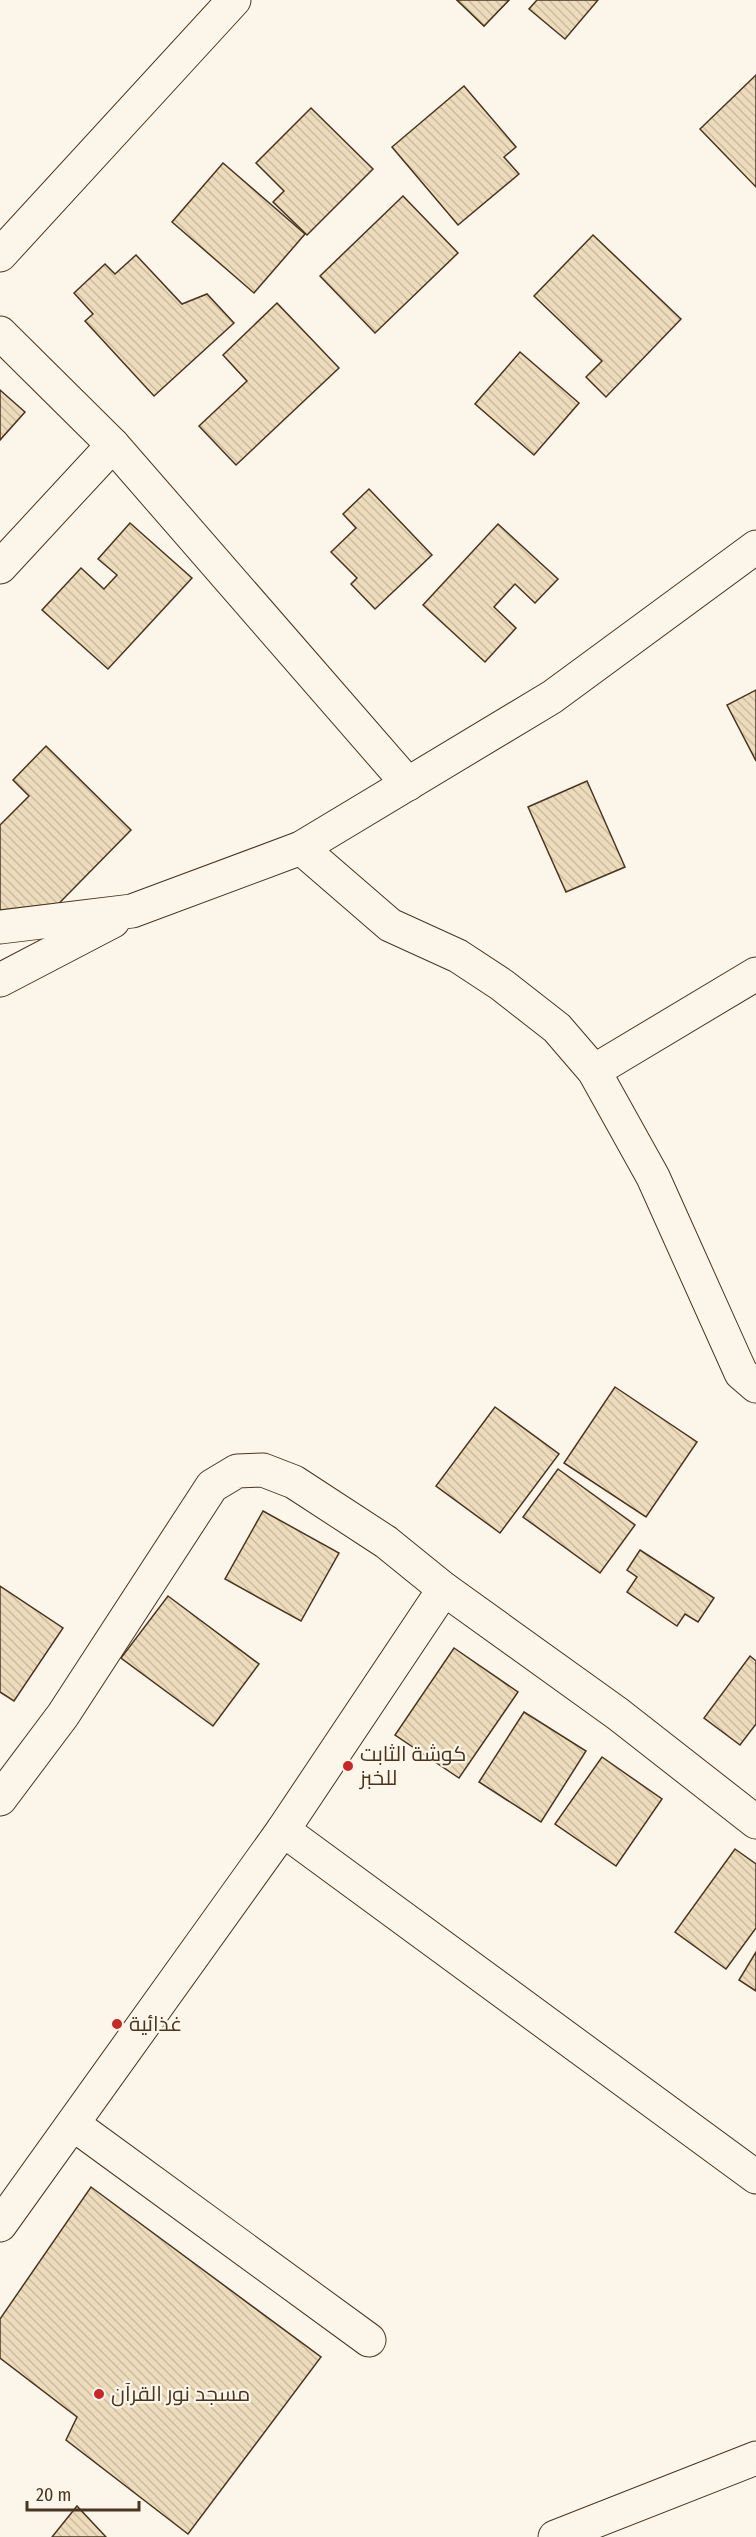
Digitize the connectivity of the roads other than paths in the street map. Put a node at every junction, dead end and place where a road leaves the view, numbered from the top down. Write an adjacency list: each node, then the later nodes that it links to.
1 (234, 0): 2 (street)
2 (0, 255)
3 (0, 333): 4 (street)
4 (113, 445): 6 (street); 7 (street)
5 (756, 547): 7 (street)
6 (0, 567)
7 (408, 784): 8 (street)
8 (301, 848): 9 (street); 13 (street)
9 (132, 912): 10 (street); 12 (street)
10 (0, 927)
11 (756, 974): 13 (street)
12 (0, 980)
13 (594, 1071): 14 (street)
14 (756, 1386)
15 (444, 1589): 16 (street); 17 (street); 18 (street)
16 (0, 1799)
17 (755, 1819)
18 (283, 1830): 19 (street); 20 (street)
19 (73, 2124): 21 (street); 22 (street)
20 (756, 2176)
21 (0, 2225)
22 (369, 2340)
23 (756, 2458): 24 (street)
24 (603, 2528): 25 (street)
25 (555, 2537)

